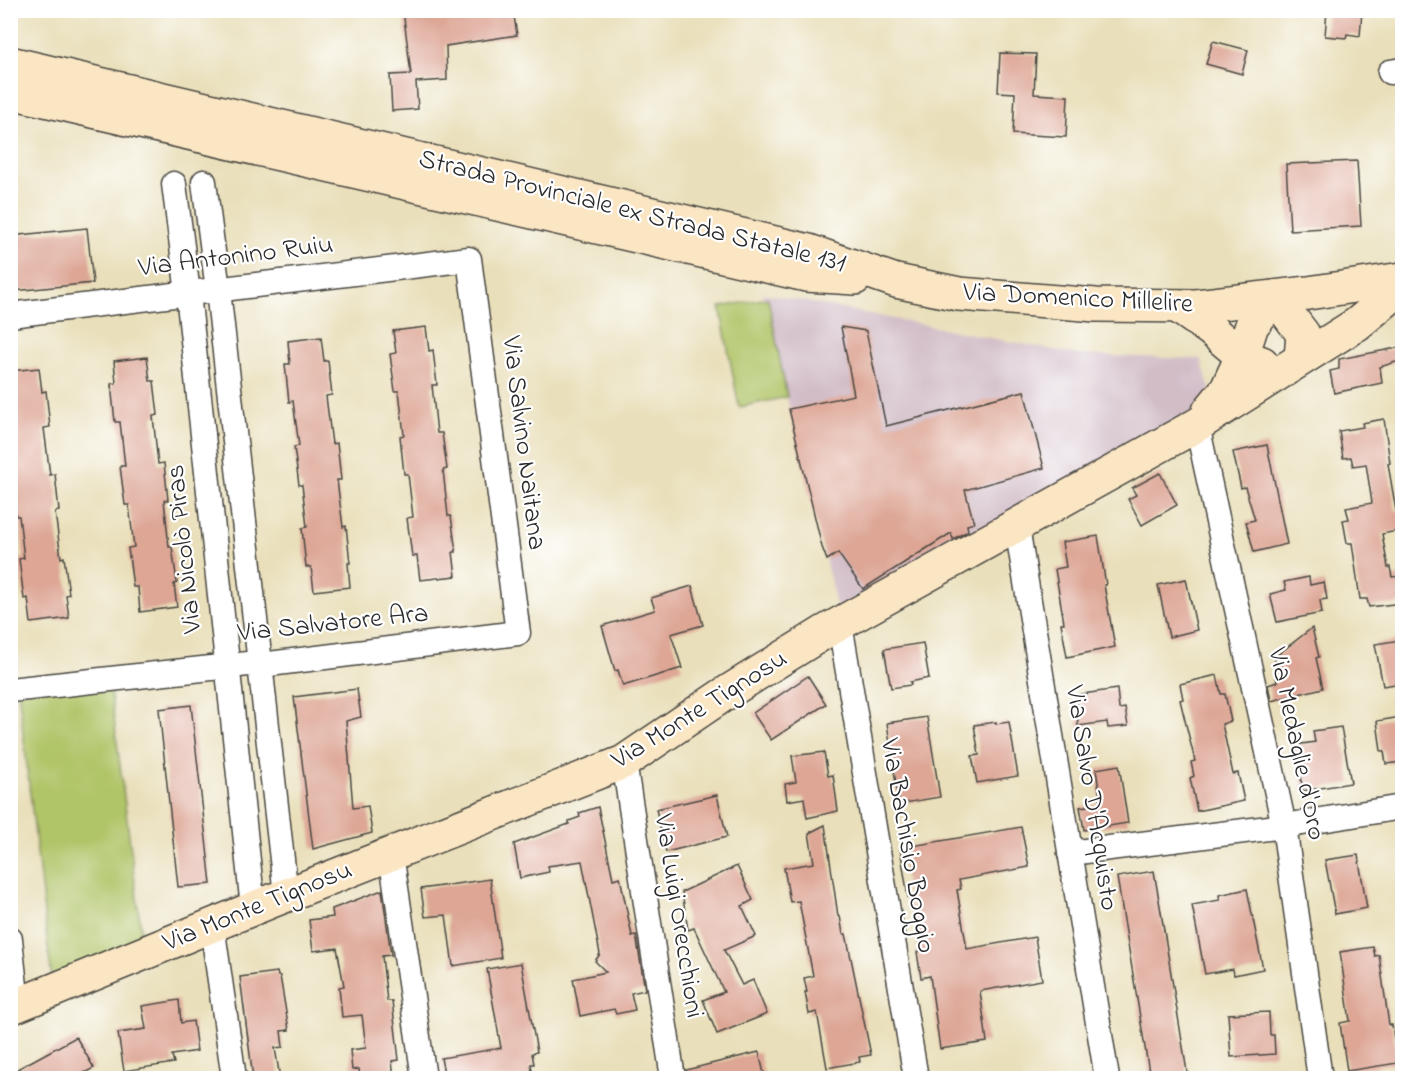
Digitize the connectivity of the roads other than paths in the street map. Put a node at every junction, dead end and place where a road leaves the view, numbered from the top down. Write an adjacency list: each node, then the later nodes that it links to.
1 (10, 63): 7 (main road, Strada Provinciale ex Strada Statale 131)
2 (10, 92): 7 (main road, Strada Provinciale ex Strada Statale 131)
3 (204, 182): 9 (street)
4 (174, 184): 10 (street, Via Nicolò Piras)
5 (469, 259): 9 (street, Via Antonino Ruiu); 19 (street, Via Salvino Naitana)
6 (1402, 279): 11 (main road, Via Domenico Millelire)
7 (896, 281): 12 (main road, Via Domenico Millelire)
8 (1402, 287): 15 (main road, Via Monte Tignosu)
9 (218, 290): 10 (street, Via Antonino Ruiu); 20 (street)
10 (188, 293): 13 (street, Via Antonino Ruiu); 21 (street, Via Nicolò Piras)
11 (1275, 297): 12 (main road, Via Domenico Millelire); 14 (main road, Via Monte Tignosu); 15 (main road)
12 (1177, 306): 14 (main road)
13 (10, 315)
14 (1242, 356): 15 (main road); 16 (main road, Via Monte Tignosu)
15 (1292, 364): 16 (main road, Via Monte Tignosu)
16 (1197, 425): 17 (main road, Via Monte Tignosu); 26 (street, Via Medaglie d'Oro)
17 (1017, 527): 18 (main road, Via Monte Tignosu); 27 (street, Via Salvo D'Acquisto)
18 (840, 624): 24 (main road, Via Monte Tignosu); 37 (street, Via Bachisio Boggio)
19 (517, 627): 20 (street, Via Salvatore Ara)
20 (260, 657): 21 (street, Via Salvatore Ara); 29 (street)
21 (227, 659): 22 (street, Via Salvatore Ara); 23 (street, Via Salvatore Ara); 30 (street, Via Nicolò Piras)
22 (10, 676)
23 (10, 690)
24 (624, 762): 28 (main road, Via Monte Tignosu); 36 (street, Via Luigi Orecchioni)
25 (1402, 807): 26 (street)
26 (1284, 826): 27 (street); 39 (street, Via Medaglie d'Oro)
27 (1070, 853): 38 (street, Via Salvo D'Acquisto)
28 (391, 854): 29 (main road, Via Monte Tignosu); 35 (street)
29 (286, 895): 30 (main road, Via Monte Tignosu)
30 (253, 909): 31 (main road, Via Monte Tignosu)
31 (212, 925): 33 (main road, Via Monte Tignosu); 34 (street)
32 (10, 939): 33 (street)
33 (14, 1006)
34 (234, 1078)
35 (424, 1078)
36 (673, 1078)
37 (916, 1078)
38 (1107, 1078)
39 (1320, 1078)

